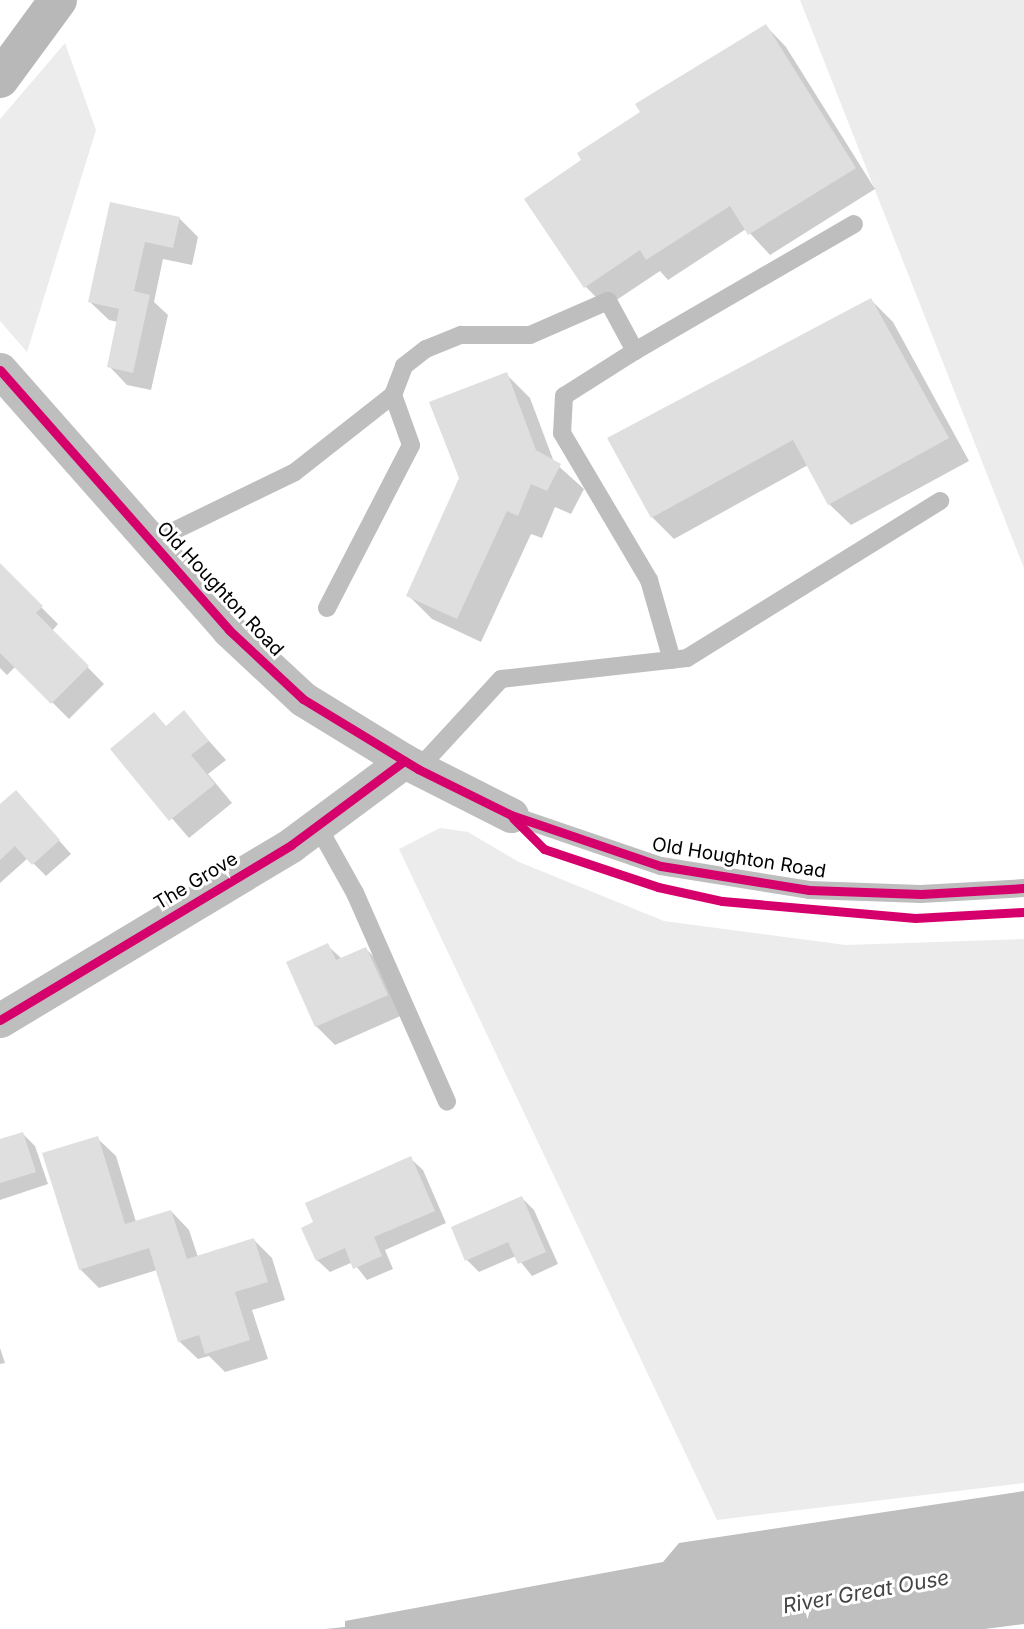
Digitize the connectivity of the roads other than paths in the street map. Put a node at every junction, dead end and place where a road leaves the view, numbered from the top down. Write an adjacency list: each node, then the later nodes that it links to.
1 (58, 0): 2 (main road)
2 (0, 79)
3 (854, 224): 4 (lane)
4 (635, 351): 6 (lane); 10 (lane)
5 (0, 370): 8 (street, Old Houghton Road)
6 (393, 395): 8 (lane); 9 (lane)
7 (940, 500): 10 (lane)
8 (151, 542): 11 (street, Old Houghton Road)
9 (327, 608)
10 (672, 660): 11 (lane)
11 (411, 765): 12 (street, Old Houghton Road); 13 (street, The Grove)
12 (510, 815): 14 (lane, Old Houghton Road)
13 (317, 825): 15 (street, The Grove); 16 (lane)
14 (1024, 888)
15 (0, 1020)
16 (447, 1102)

